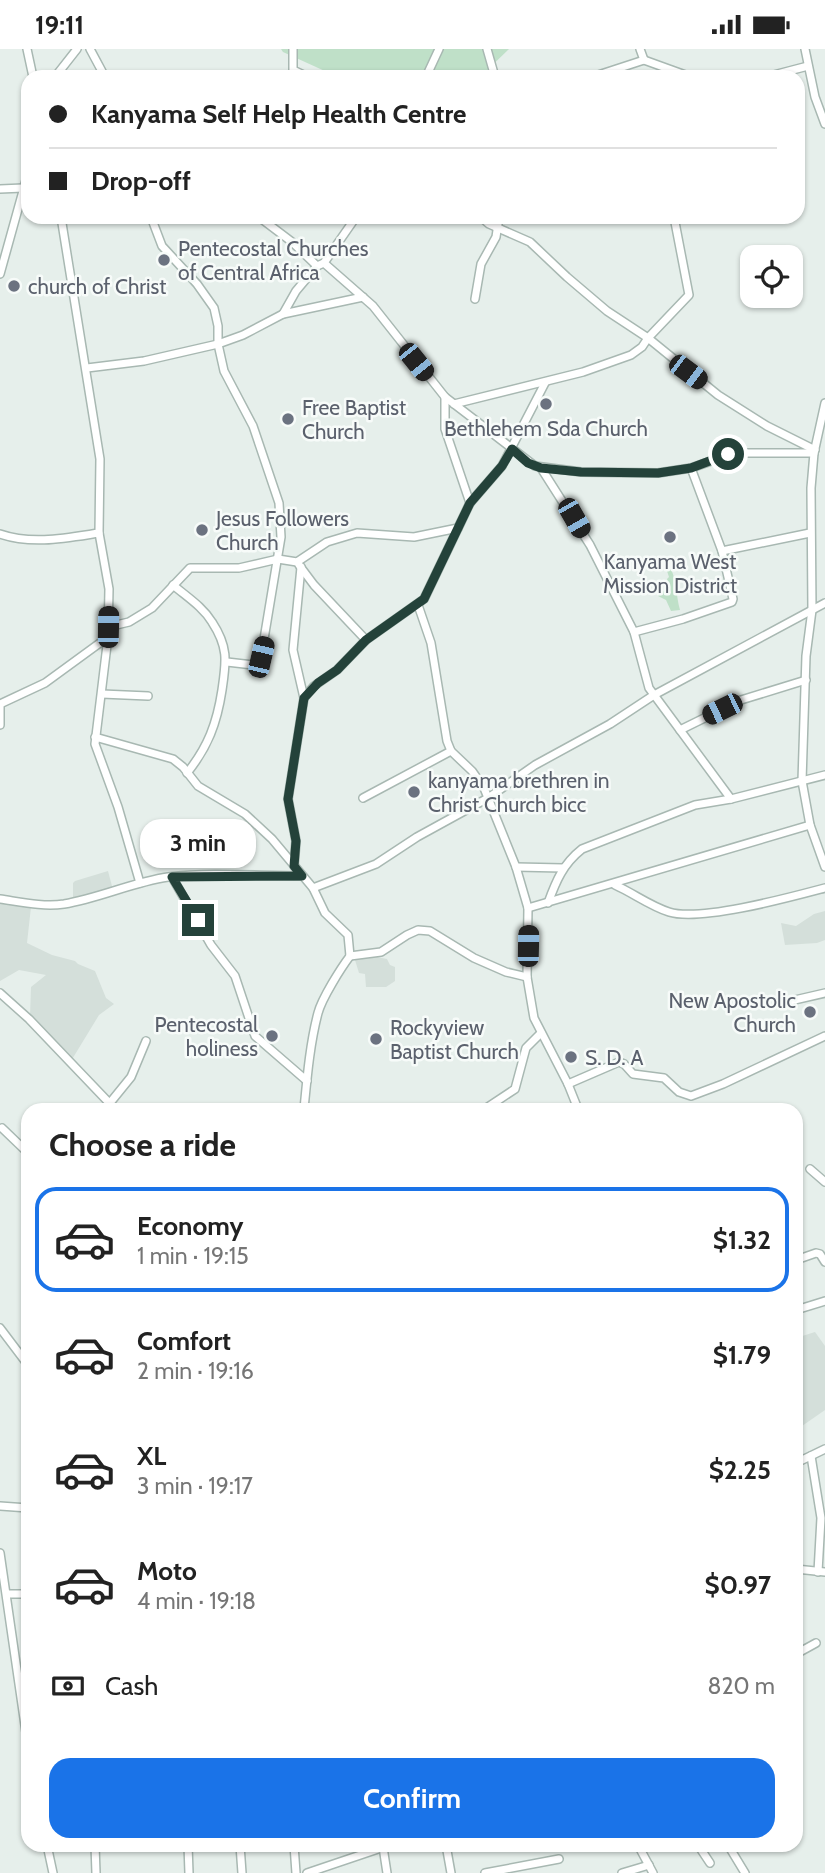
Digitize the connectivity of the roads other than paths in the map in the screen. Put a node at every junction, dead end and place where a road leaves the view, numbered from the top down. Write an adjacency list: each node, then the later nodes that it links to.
1 (27, 49): 11 (street)
2 (76, 49): 12 (street)
3 (89, 49): 13 (street)
4 (293, 49): 14 (street)
5 (439, 49): 15 (street)
6 (487, 49): 16 (street)
7 (640, 49): 9 (street)
8 (805, 49): 10 (street)
9 (644, 59): 17 (street); 18 (street)
10 (808, 66): 19 (street); 20 (street)
11 (32, 70)
12 (60, 70)
13 (100, 70)
14 (293, 70)
15 (429, 70)
16 (493, 70)
17 (612, 70)
18 (662, 70)
19 (793, 70)
20 (825, 124)
21 (21, 188): 22 (street)
22 (0, 189)
23 (21, 195): 32 (street)
24 (62, 224): 40 (street)
25 (151, 224): 39 (street)
26 (268, 224): 33 (street)
27 (351, 224): 33 (street)
28 (489, 224): 31 (street)
29 (498, 224): 31 (street)
30 (675, 224): 38 (street)
31 (498, 228): 36 (street); 38 (street)
32 (3, 254): 34 (street)
33 (321, 265): 35 (street); 37 (street)
34 (0, 274)
35 (363, 297): 37 (street); 42 (street)
36 (475, 299)
37 (283, 314): 39 (street)
38 (648, 338): 41 (street); 47 (street)
39 (218, 344): 40 (street); 56 (street)
40 (87, 368): 52 (street)
41 (545, 383): 44 (street); 46 (street)
42 (445, 397): 44 (street); 50 (street)
43 (825, 403): 45 (street)
44 (454, 404): 46 (street)
45 (824, 419): 47 (street)
46 (512, 449): 48 (street); 50 (street)
47 (815, 452): 49 (street); 53 (street)
48 (541, 468): 49 (street); 63 (street)
49 (691, 468): 55 (street)
50 (470, 503): 51 (street)
51 (458, 528): 57 (street); 60 (street)
52 (99, 533): 54 (street); 62 (street)
53 (810, 533): 55 (street); 61 (street)
54 (0, 534)
55 (722, 551): 63 (street)
56 (278, 559): 57 (street); 58 (street); 66 (street)
57 (299, 564): 65 (street); 71 (street)
58 (173, 585): 62 (street); 66 (street)
59 (825, 603): 61 (street)
60 (418, 605): 65 (street); 76 (street)
61 (812, 610): 67 (street); 69 (street)
62 (108, 627): 64 (street)
63 (635, 632): 69 (street)
64 (108, 637): 68 (street); 72 (street)
65 (366, 640): 71 (street)
66 (227, 662): 77 (street)
67 (806, 680): 74 (street); 79 (street)
68 (102, 694): 70 (street); 75 (street)
69 (654, 695): 74 (street); 81 (street)
70 (148, 696)
71 (304, 698): 85 (street)
72 (0, 705): 73 (street)
73 (0, 725)
74 (680, 730): 82 (street)
75 (95, 737): 77 (street); 91 (street)
76 (452, 751): 80 (street); 81 (street)
77 (187, 773): 85 (street)
78 (825, 775): 79 (street)
79 (802, 781): 82 (street); 83 (street)
80 (363, 798)
81 (488, 798): 86 (street); 93 (street)
82 (731, 799): 88 (street)
83 (810, 825): 84 (street); 92 (street)
84 (821, 842): 87 (street)
85 (294, 866): 89 (street)
86 (516, 867): 88 (street); 97 (street)
87 (825, 867)
88 (563, 868): 96 (street)
89 (302, 876): 90 (street); 93 (street)
90 (172, 877): 91 (street); 106 (street)
91 (140, 883): 95 (street)
92 (614, 884): 94 (street); 96 (street)
93 (313, 888): 98 (street)
94 (825, 888)
95 (0, 899)
96 (548, 903): 97 (street)
97 (528, 908): 99 (street)
98 (351, 956): 99 (street); 106 (street)
99 (527, 977): 103 (street)
100 (0, 993): 108 (street)
101 (825, 993): 102 (street)
102 (786, 1002)
103 (541, 1033): 107 (street); 111 (street)
104 (825, 1036): 107 (street)
105 (146, 1041): 109 (street)
106 (307, 1081): 110 (street)
107 (568, 1084): 112 (street)
108 (106, 1103)
109 (113, 1103)
110 (305, 1103)
111 (494, 1103)
112 (576, 1103)
113 (2, 1128): 114 (street)
114 (21, 1146)
115 (810, 1169): 116 (street)
116 (825, 1182)
117 (803, 1258): 118 (street)
118 (825, 1262)
119 (825, 1301): 120 (street)
120 (803, 1308)
121 (0, 1328): 122 (street)
122 (21, 1356)
123 (825, 1449): 124 (street)
124 (810, 1457): 125 (street); 130 (street)
125 (803, 1460)
126 (0, 1506): 127 (street)
127 (21, 1508)
128 (0, 1553): 131 (street)
129 (803, 1570): 130 (street)
130 (822, 1572)
131 (7, 1594): 132 (street); 135 (street)
132 (21, 1594)
133 (816, 1643): 134 (street)
134 (803, 1650)
135 (21, 1695)
136 (48, 1852): 150 (street)
137 (95, 1852): 151 (street)
138 (188, 1852): 152 (street)
139 (240, 1852): 153 (street)
140 (294, 1852): 154 (street)
141 (370, 1852): 155 (street)
142 (387, 1852): 156 (street)
143 (447, 1852): 157 (street)
144 (642, 1852): 149 (street)
145 (703, 1852): 148 (street)
146 (732, 1852): 161 (street)
147 (559, 1859): 158 (street)
148 (710, 1863)
149 (649, 1865): 159 (street); 160 (street)
150 (52, 1873)
151 (96, 1873)
152 (189, 1873)
153 (242, 1873)
154 (296, 1873)
155 (309, 1873)
156 (387, 1873)
157 (451, 1873)
158 (485, 1873)
159 (622, 1873)
160 (653, 1873)
161 (745, 1873)

